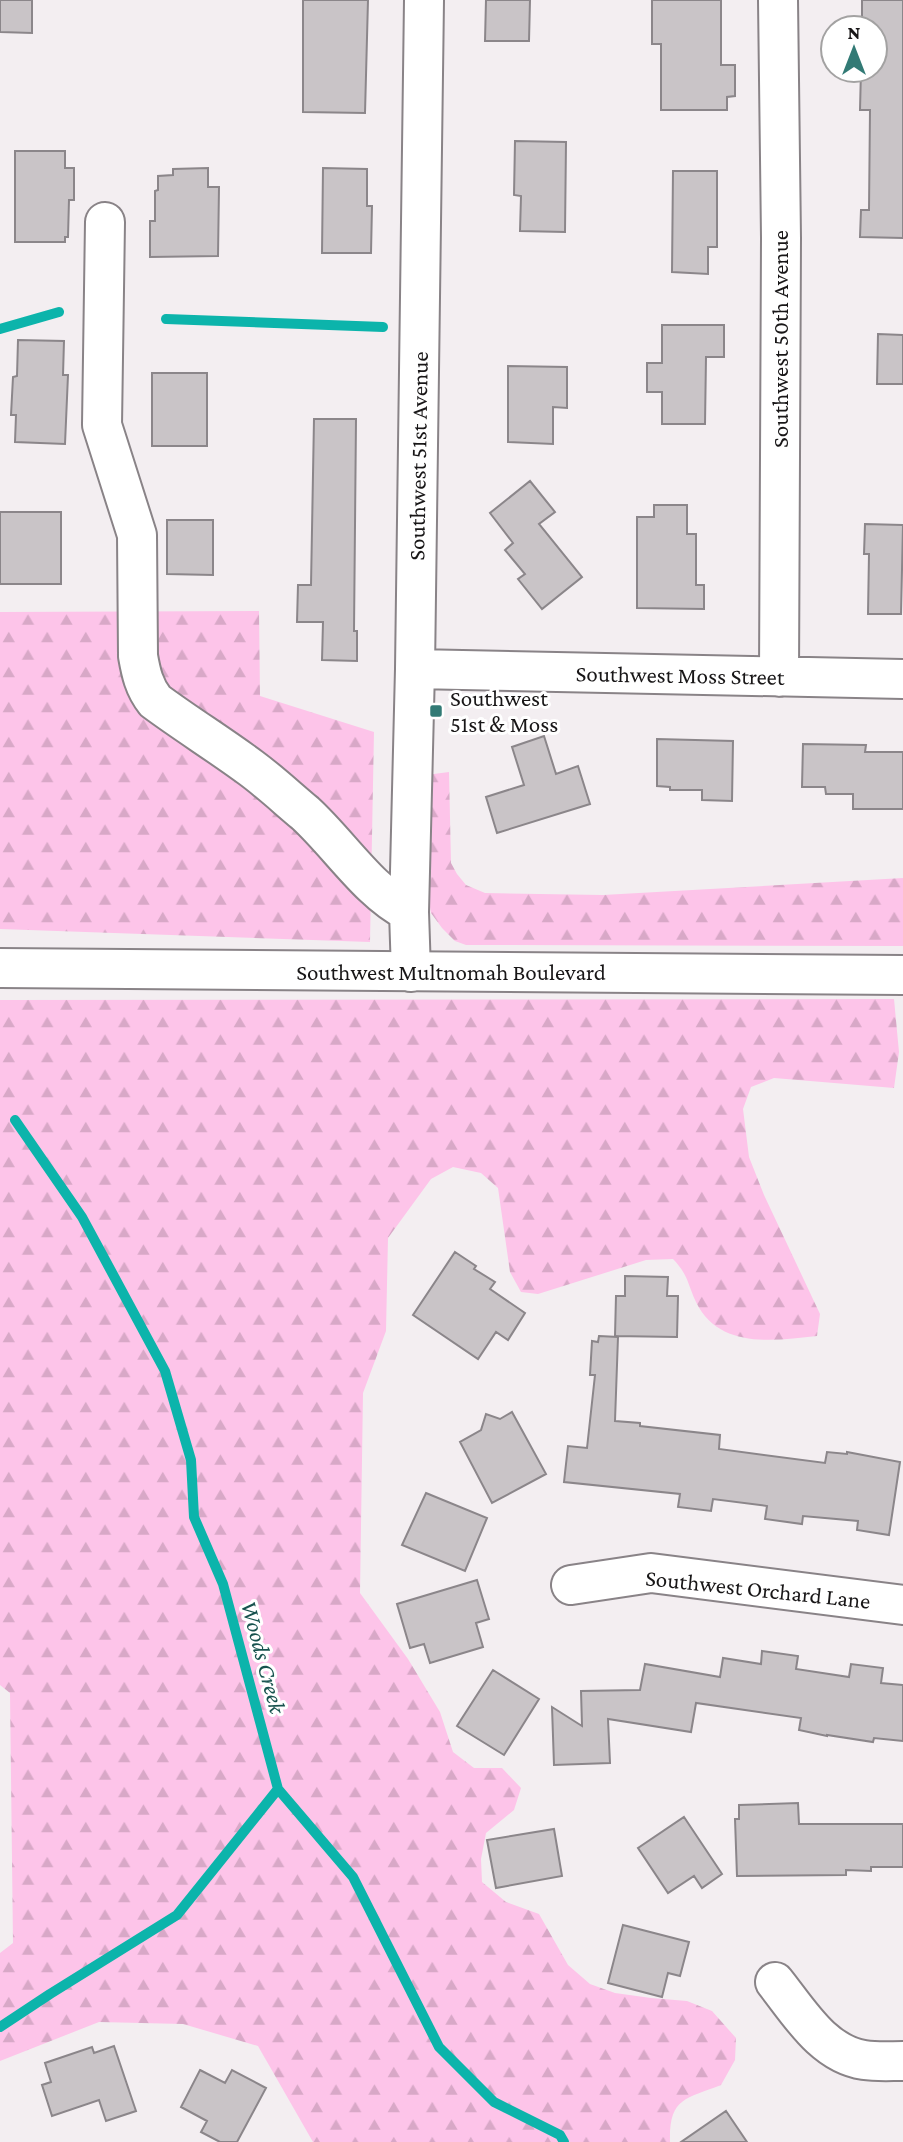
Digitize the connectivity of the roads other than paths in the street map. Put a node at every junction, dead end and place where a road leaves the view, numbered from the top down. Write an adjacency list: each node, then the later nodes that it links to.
1 (424, 0): 4 (street, Southwest 51st Avenue)
2 (778, 0): 5 (street, Southwest 50th Avenue)
3 (105, 222): 7 (street)
4 (415, 669): 5 (street, Southwest Moss Street); 7 (street, Southwest 51st Avenue)
5 (779, 677): 6 (street, Southwest Moss Street)
6 (903, 679)
7 (409, 912): 9 (street, Southwest 51st Avenue)
8 (0, 968): 9 (street, Southwest Multnomah Boulevard)
9 (411, 972): 10 (street, Southwest Multnomah Boulevard)
10 (903, 975)
11 (571, 1585): 12 (street, Southwest Orchard Lane)
12 (903, 1605)
13 (775, 1982): 14 (street)
14 (903, 2061)

